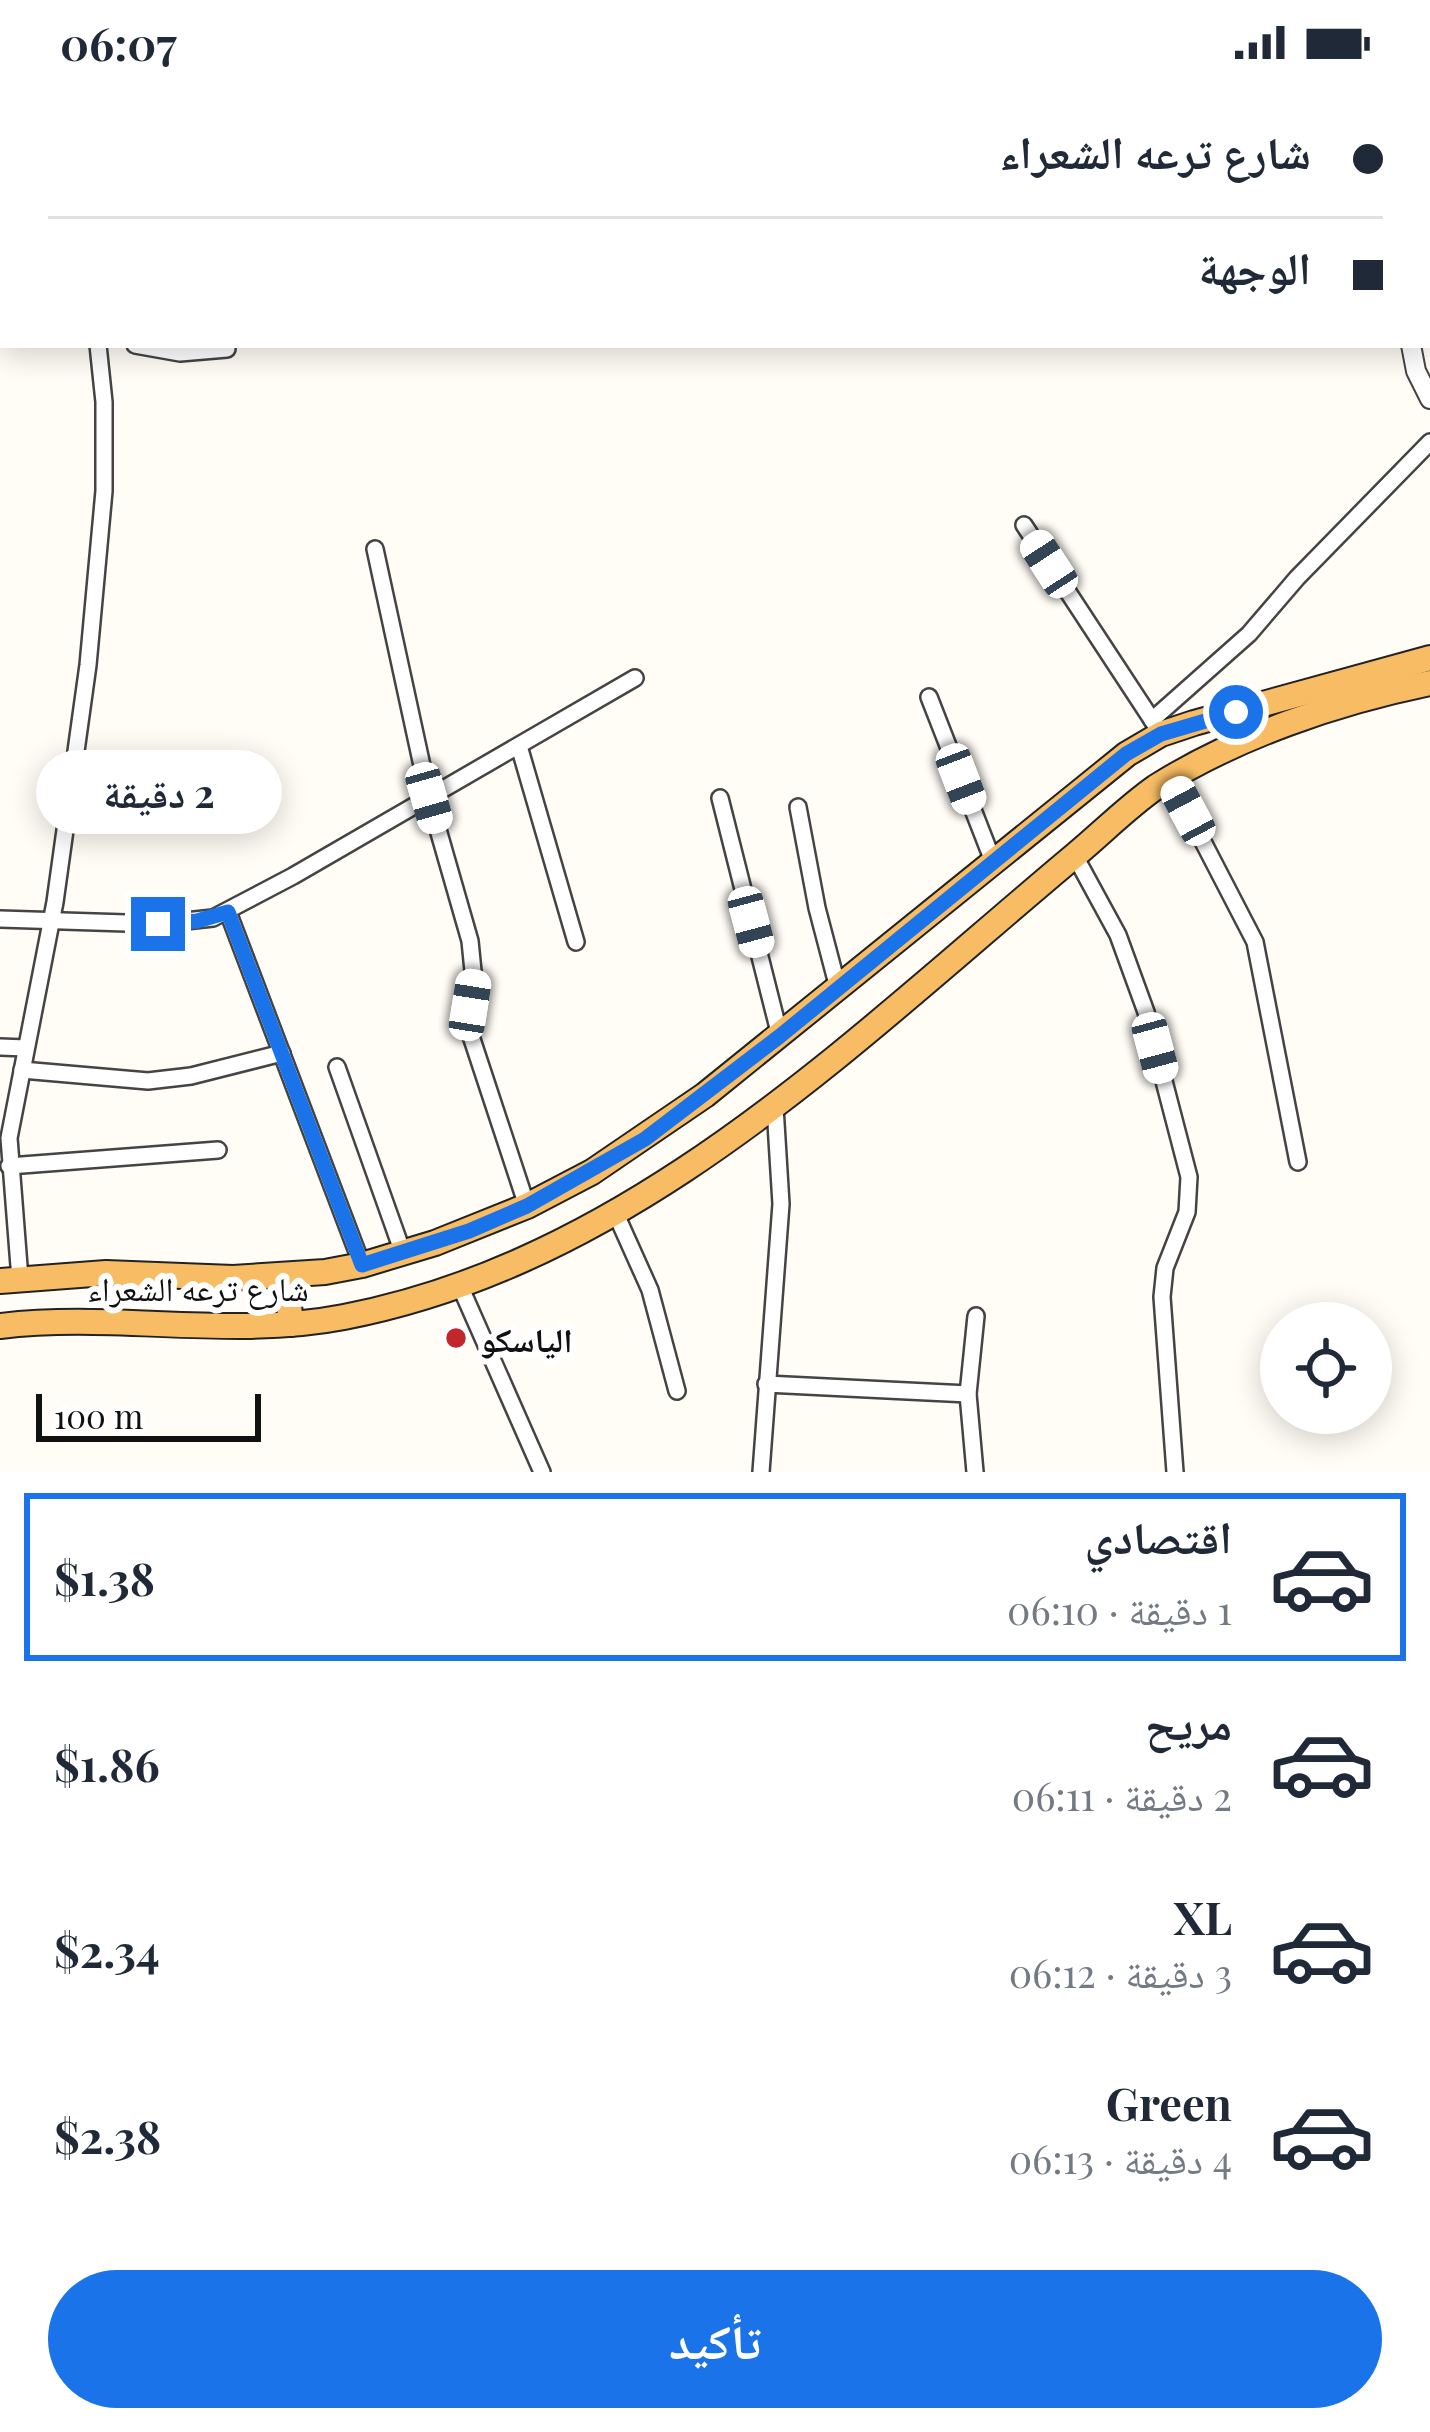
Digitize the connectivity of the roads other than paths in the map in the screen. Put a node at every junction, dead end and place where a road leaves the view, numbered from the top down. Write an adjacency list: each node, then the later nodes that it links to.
1 (98, 348): 25 (street)
2 (152, 348): 4 (street)
3 (1412, 348): 5 (street)
4 (226, 349)
5 (1430, 399)
6 (1430, 442): 14 (street)
7 (1024, 525): 14 (street)
8 (375, 549): 19 (street)
9 (1430, 658): 13 (highway, شارع ترعه الشعراء)
10 (635, 678): 15 (street)
11 (1430, 682): 17 (highway, شارع ترعه الشعراء)
12 (929, 697): 23 (street)
13 (1194, 722): 14 (highway, شارع ترعه الشعراء); 17 (highway)
14 (1156, 727): 16 (highway, شارع ترعه الشعراء)
15 (519, 746): 19 (street); 27 (street)
16 (1126, 754): 18 (highway); 23 (highway, شارع ترعه الشعراء)
17 (1207, 759): 18 (highway, شارع ترعه الشعراء)
18 (1163, 782): 22 (highway, شارع ترعه الشعراء); 38 (street)
19 (429, 798): 24 (street); 41 (street)
20 (720, 798): 29 (street)
21 (798, 807): 28 (street)
22 (1075, 856): 35 (highway, شارع ترعه الشعراء); 57 (street)
23 (993, 861): 28 (highway, شارع ترعه الشعراء)
24 (228, 912): 25 (street); 32 (street)
25 (52, 918): 26 (street); 31 (street)
26 (0, 919)
27 (576, 942)
28 (838, 988): 29 (highway, شارع ترعه الشعراء)
29 (780, 1036): 40 (highway, شارع ترعه الشعراء)
30 (0, 1047): 31 (street)
31 (26, 1048): 34 (street)
32 (282, 1053): 34 (street); 44 (street)
33 (337, 1067): 43 (street)
34 (22, 1070): 36 (street)
35 (775, 1107): 42 (highway, شارع ترعه الشعراء); 51 (street)
36 (5, 1138): 39 (street)
37 (218, 1150): 39 (street)
38 (1298, 1162)
39 (9, 1166): 46 (street)
40 (592, 1172): 41 (highway, شارع ترعه الشعراء); 42 (highway)
41 (527, 1206): 43 (highway, شارع ترعه الشعراء)
42 (615, 1212): 47 (highway, شارع ترعه الشعراء); 52 (street)
43 (403, 1253): 44 (highway, شارع ترعه الشعراء)
44 (362, 1265): 45 (highway, شارع ترعه الشعراء)
45 (286, 1277): 46 (highway, شارع ترعه الشعراء); 49 (highway)
46 (10, 1280)
47 (460, 1286): 49 (highway, شارع ترعه الشعراء); 54 (street)
48 (976, 1316): 53 (street)
49 (291, 1324): 50 (highway, شارع ترعه الشعراء)
50 (0, 1326)
51 (766, 1384): 53 (street); 55 (street)
52 (677, 1391)
53 (968, 1394): 56 (street)
54 (542, 1472)
55 (761, 1472)
56 (975, 1472)
57 (1175, 1472)

